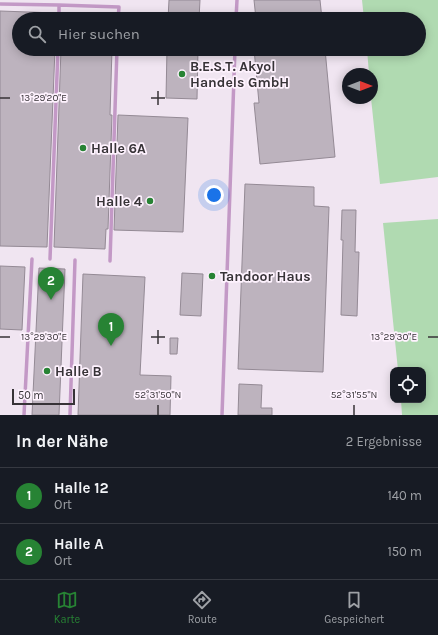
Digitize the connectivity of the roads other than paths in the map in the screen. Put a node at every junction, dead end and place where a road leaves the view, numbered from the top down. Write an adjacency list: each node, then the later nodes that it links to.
1 (237, 0): 6 (lane)
2 (0, 4): 3 (lane)
3 (59, 5): 4 (lane); 5 (lane)
4 (59, 12)
5 (118, 12)
6 (236, 12)
7 (58, 56): 11 (lane)
8 (117, 56): 13 (lane)
9 (235, 56): 16 (lane)
10 (32, 258): 14 (lane)
11 (50, 259)
12 (76, 260): 15 (lane)
13 (110, 261)
14 (24, 415)
15 (70, 415)
16 (222, 415)

